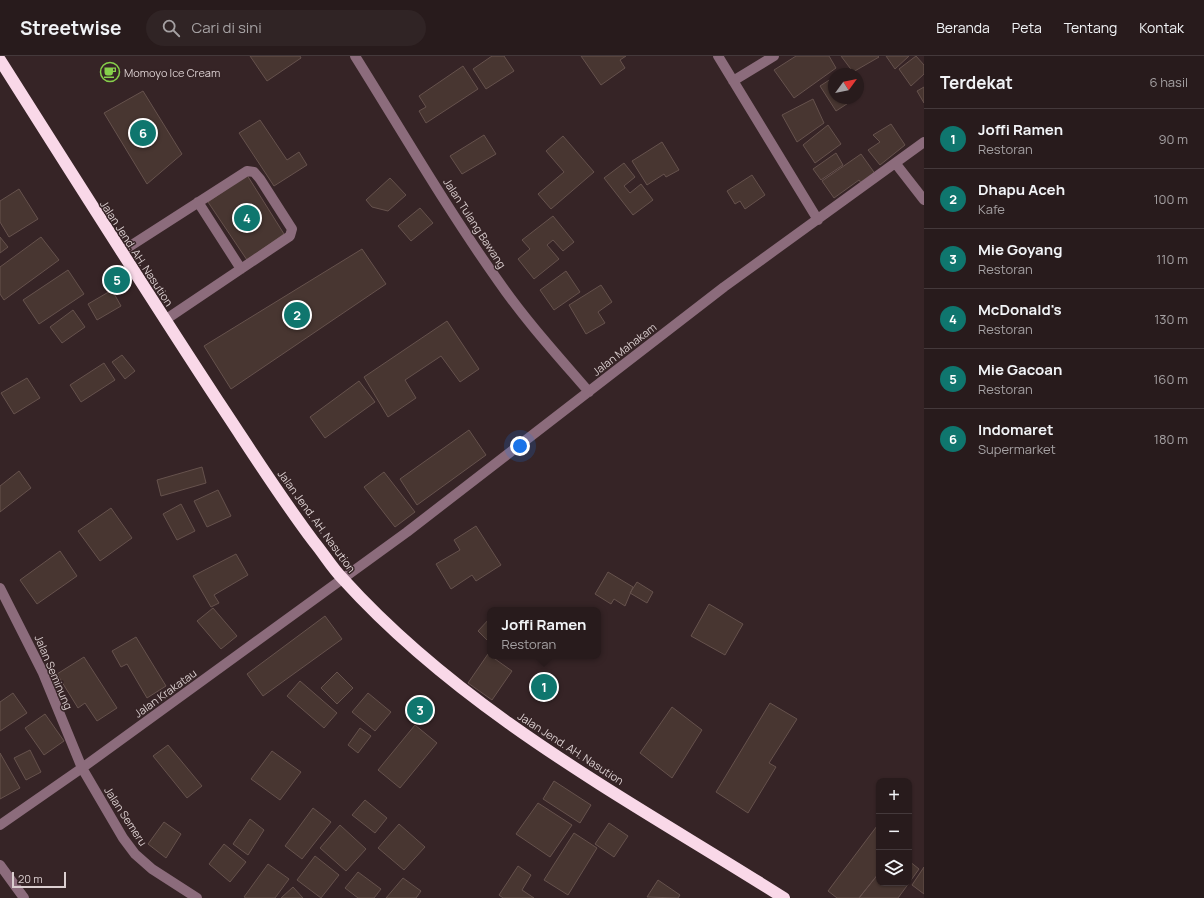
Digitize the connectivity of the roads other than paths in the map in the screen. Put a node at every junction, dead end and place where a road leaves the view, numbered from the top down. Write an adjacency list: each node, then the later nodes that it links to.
1 (355, 56): 14 (street, Jalan Tulang Bawang)
2 (718, 56): 5 (street)
3 (774, 56): 5 (street)
4 (0, 60): 11 (highway, Jalan Jend. AH. Nasution)
5 (733, 81): 10 (street)
6 (924, 142): 7 (street, Jalan Mahakam)
7 (896, 164): 8 (street); 10 (street, Jalan Mahakam)
8 (924, 200)
9 (198, 202): 11 (street); 12 (street); 12 (street)
10 (818, 220): 14 (street, Jalan Mahakam)
11 (121, 252): 13 (highway, Jalan Jend. AH. Nasution)
12 (241, 269): 13 (street)
13 (165, 320): 15 (highway, Jalan Jend. AH. Nasution)
14 (589, 392): 15 (street, Jalan Mahakam)
15 (342, 578): 17 (street, Jalan Krakatau); 22 (highway, Jalan Jend. AH. Nasution)
16 (0, 588): 17 (street, Jalan Seminung)
17 (82, 768): 18 (street, Jalan Krakatau); 21 (street, Jalan Semeru)
18 (0, 825)
19 (0, 865): 20 (street)
20 (24, 898)
21 (197, 898)
22 (784, 898)

